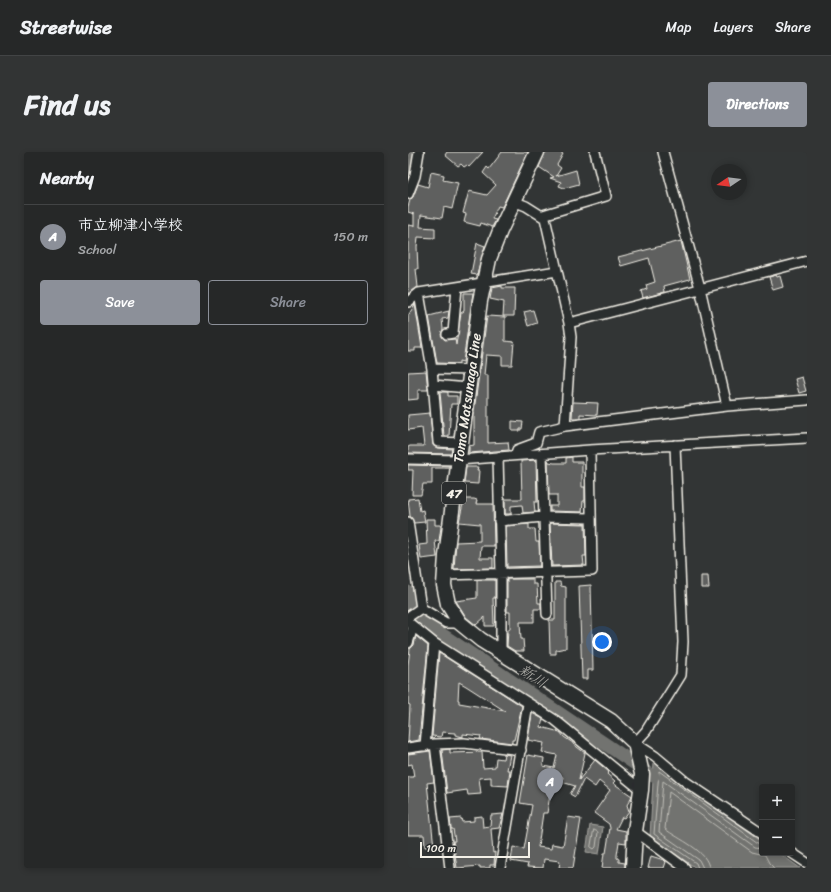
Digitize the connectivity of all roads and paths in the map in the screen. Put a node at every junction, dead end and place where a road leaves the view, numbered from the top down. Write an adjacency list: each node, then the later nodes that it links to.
1 (419, 152): 5 (street)
2 (537, 152): 6 (main road, Tomo Matsunaga Line / 47)
3 (595, 152): 7 (street)
4 (663, 152): 12 (street)
5 (408, 194)
6 (513, 201): 7 (street); 10 (main road, Tomo Matsunaga Line / 47)
7 (543, 215): 9 (street)
8 (807, 261): 12 (street)
9 (557, 271): 10 (street); 15 (street)
10 (484, 282): 11 (street); 18 (main road, Tomo Matsunaga Line / 47)
11 (457, 287): 13 (street); 16 (street)
12 (700, 288): 15 (street); 22 (street)
13 (419, 293): 14 (street); 17 (street)
14 (408, 302)
15 (569, 323): 23 (street)
16 (447, 334)
17 (432, 369): 18 (street); 19 (street)
18 (470, 370): 20 (main road, Tomo Matsunaga Line / 47)
19 (433, 385): 20 (street); 25 (street)
20 (468, 388): 25 (main road, Tomo Matsunaga Line / 47)
21 (807, 400): 22 (street)
22 (727, 406): 23 (street)
23 (565, 426): 29 (street)
24 (807, 438): 26 (street)
25 (461, 443): 32 (main road, Tomo Matsunaga Line / 47)
26 (675, 445): 27 (street); 51 (street)
27 (590, 450): 28 (street); 34 (street)
28 (542, 454): 29 (street); 33 (street)
29 (516, 455): 30 (street)
30 (498, 457): 32 (street); 35 (street)
31 (408, 459): 32 (street)
32 (458, 460): 39 (main road, Tomo Matsunaga Line / 47)
33 (543, 518): 34 (street); 35 (street); 37 (street)
34 (590, 518): 37 (street)
35 (499, 521): 38 (street)
36 (408, 522): 40 (street)
37 (545, 572): 38 (street); 41 (street)
38 (501, 574): 39 (street); 47 (street)
39 (444, 575): 43 (main road, Tomo Matsunaga Line / 47)
40 (421, 608): 42 (street); 43 (street)
41 (547, 614)
42 (408, 617)
43 (460, 623): 47 (main road, Tomo Matsunaga Line / 47)
44 (411, 624): 45 (street); 46 (street)
45 (408, 643)
46 (434, 643): 48 (street); 50 (street)
47 (501, 653): 51 (main road, Tomo Matsunaga Line / 47)
48 (528, 704): 53 (street); 54 (street)
49 (435, 744): 50 (street); 53 (street); 60 (street)
50 (425, 746): 52 (street)
51 (636, 746): 54 (main road); 56 (street)
52 (408, 748)
53 (520, 750): 61 (street)
54 (641, 789): 55 (main road)
55 (635, 830): 59 (street); 62 (main road)
56 (759, 831)
57 (795, 855): 58 (street)
58 (807, 863)
59 (675, 864): 63 (street)
60 (450, 868)
61 (500, 868)
62 (633, 868)
63 (685, 868)

